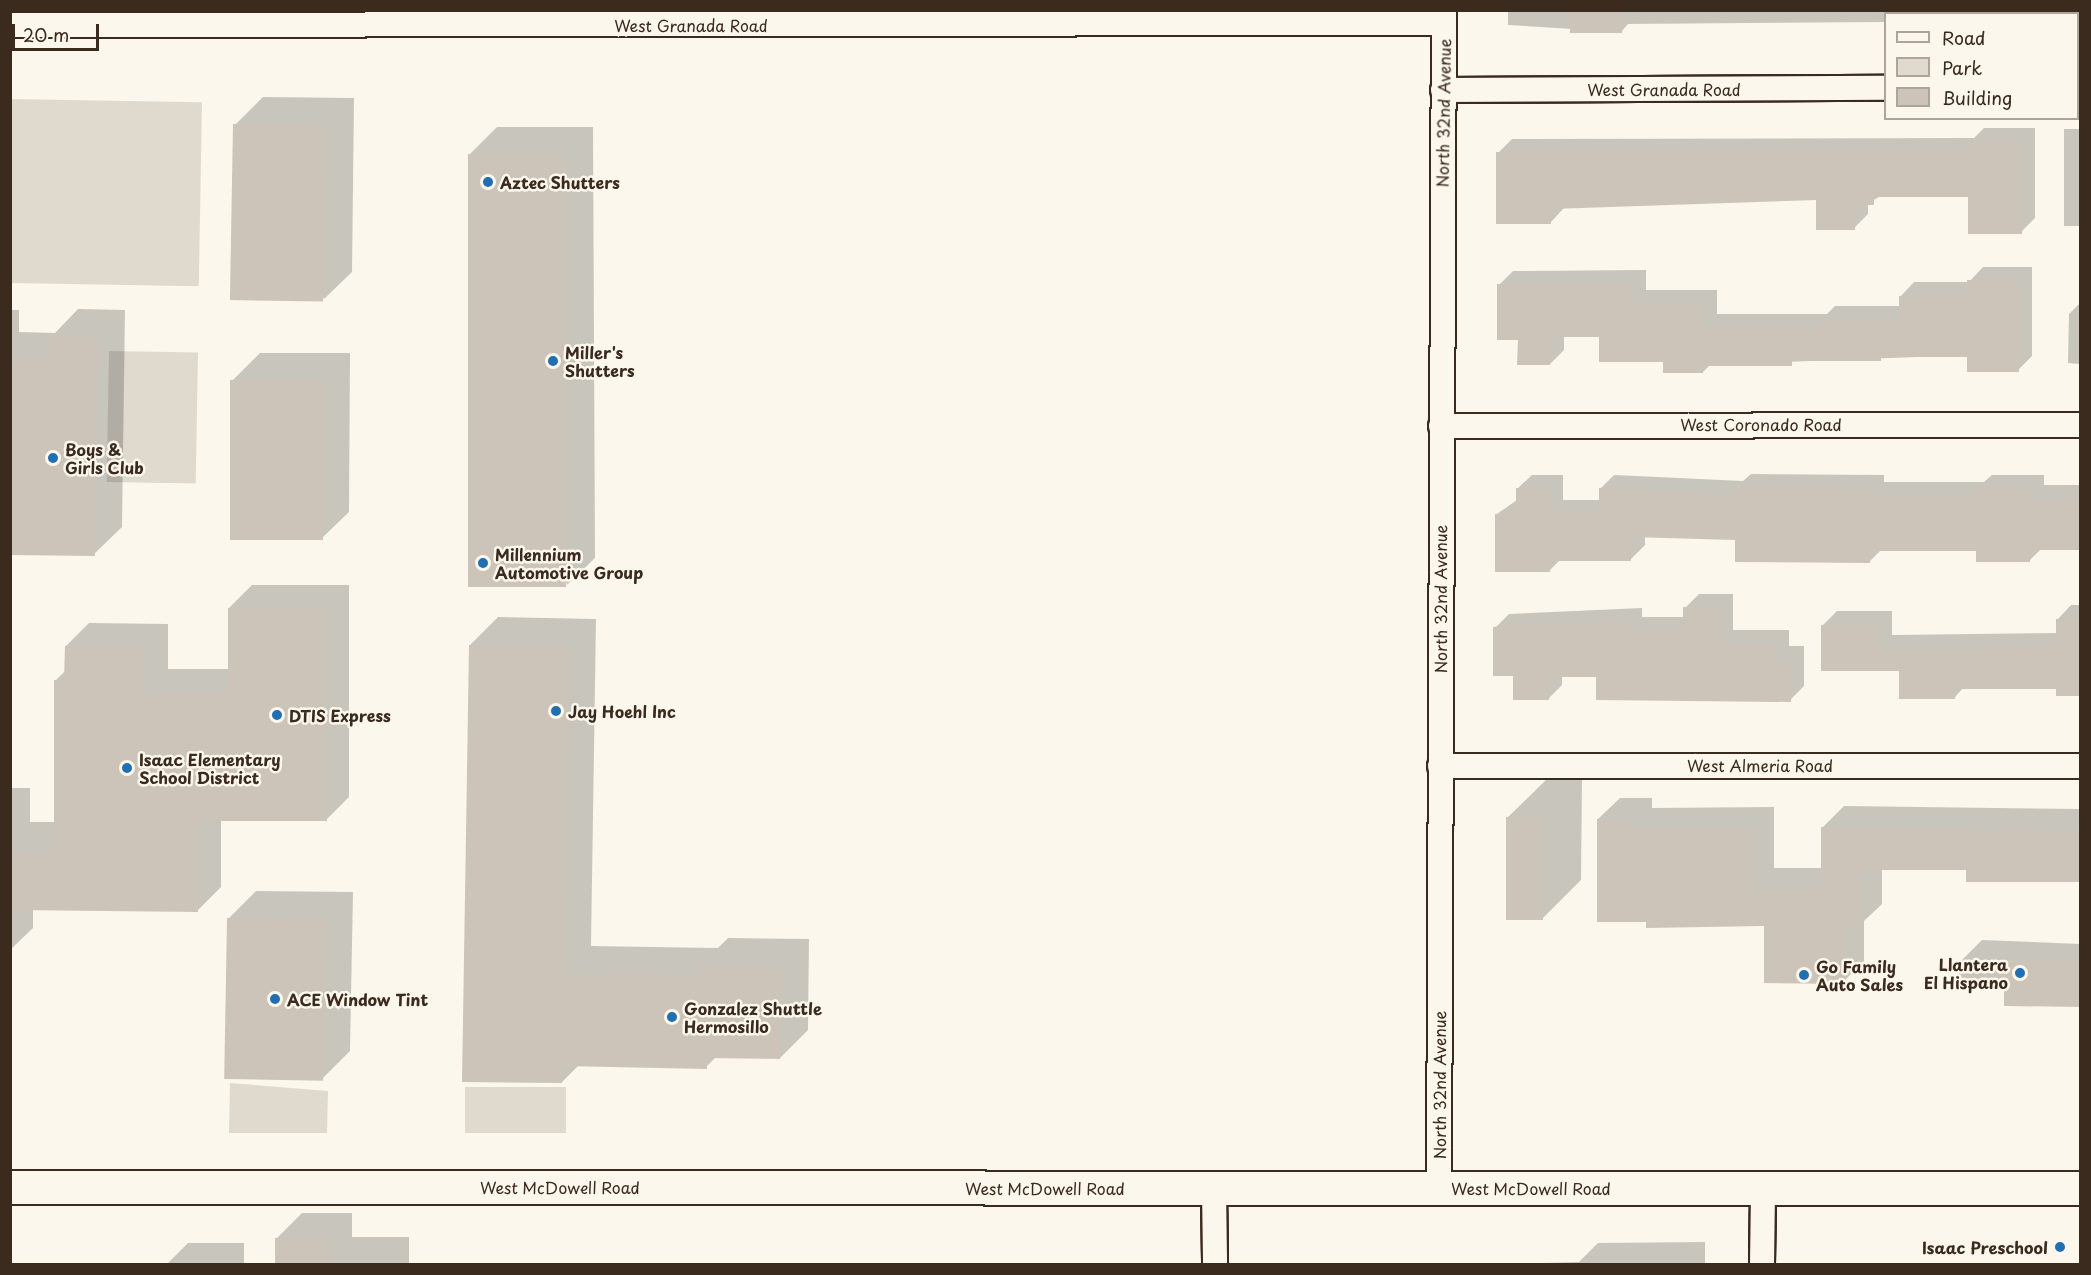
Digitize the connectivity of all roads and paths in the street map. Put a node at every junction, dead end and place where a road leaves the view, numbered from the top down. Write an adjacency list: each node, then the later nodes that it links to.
1 (1444, 16): 2 (street, West Granada Road); 5 (street, North 32nd Avenue)
2 (565, 18): 3 (street, West Granada Road)
3 (10, 25)
4 (1884, 88): 5 (street, West Granada Road)
5 (1443, 90): 7 (street, North 32nd Avenue)
6 (2080, 425): 7 (street, West Coronado Road)
7 (1441, 426): 8 (street, North 32nd Avenue)
8 (1440, 766): 9 (street, West Almeria Road); 12 (street, North 32nd Avenue)
9 (2080, 766)
10 (10, 1187): 11 (main road, West McDowell Road)
11 (1214, 1188): 12 (main road, West McDowell Road); 15 (street)
12 (1439, 1188): 13 (main road, West McDowell Road)
13 (1763, 1188): 14 (main road, West McDowell Road); 16 (street)
14 (2080, 1188)
15 (1215, 1264)
16 (1762, 1264)

